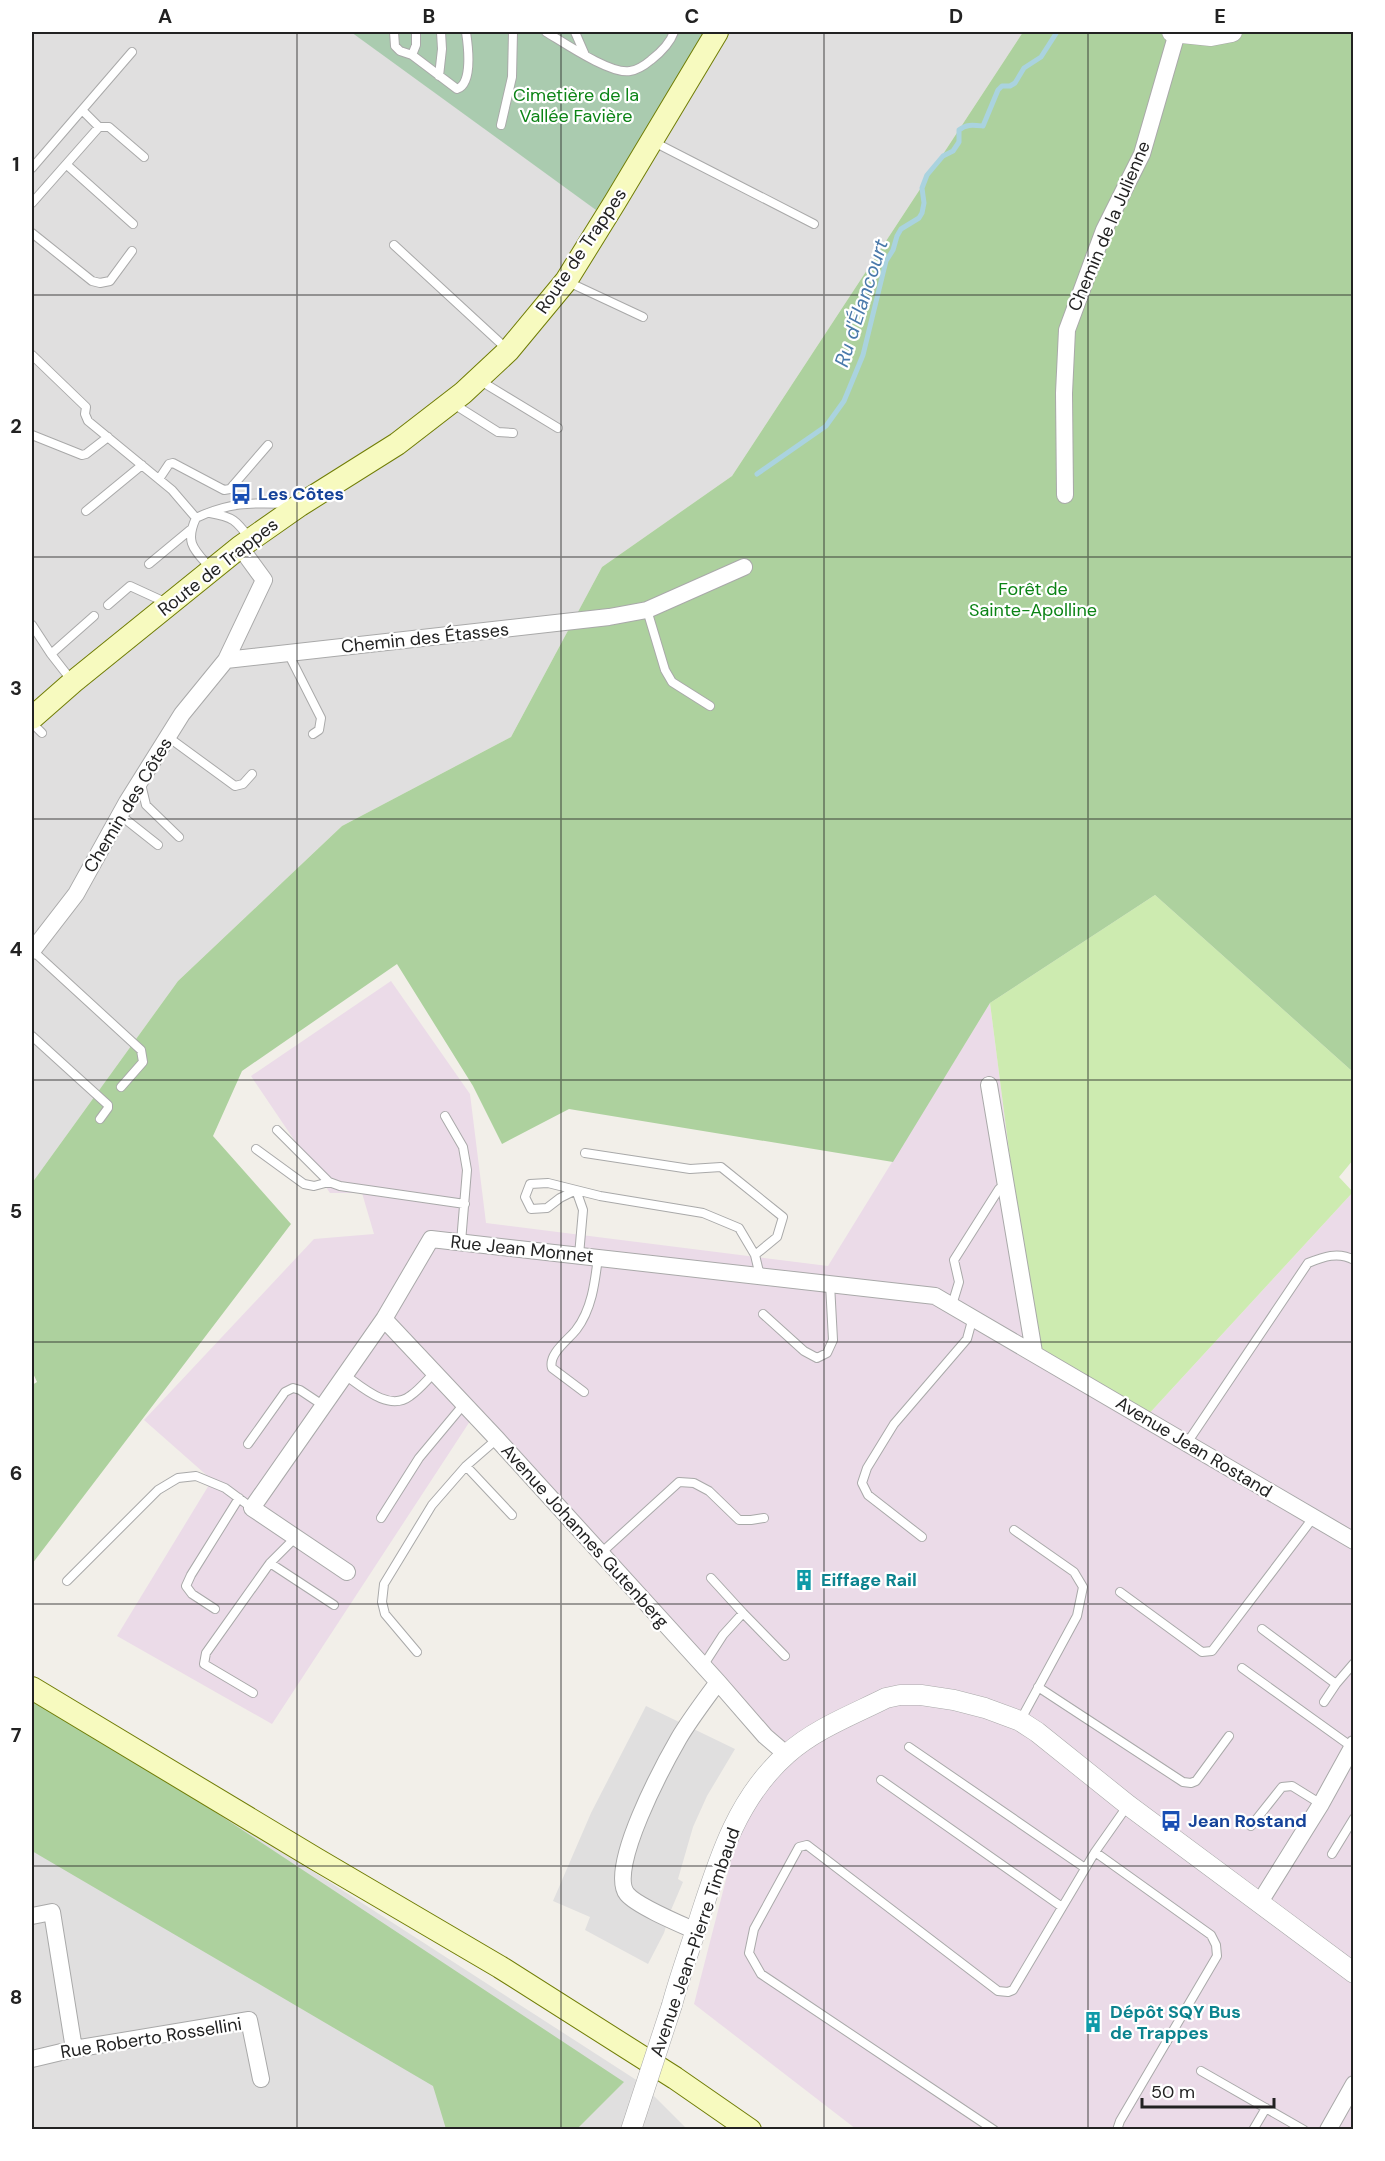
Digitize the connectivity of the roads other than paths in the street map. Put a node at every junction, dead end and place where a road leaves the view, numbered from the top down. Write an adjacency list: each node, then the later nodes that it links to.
1 (394, 32): 13 (lane)
2 (416, 32): 13 (lane)
3 (441, 32): 15 (lane)
4 (466, 32): 15 (lane)
5 (513, 32): 17 (lane)
6 (549, 32): 14 (lane)
7 (576, 32): 14 (lane)
8 (674, 32): 14 (lane)
9 (717, 32): 19 (main road, Route de Trappes)
10 (1174, 32): 11 (street); 42 (street, Chemin de la Julienne)
11 (1232, 32)
12 (132, 52): 16 (lane)
13 (412, 55): 15 (lane)
14 (585, 55)
15 (439, 76)
16 (82, 110): 18 (lane); 22 (lane)
17 (501, 125)
18 (99, 127): 20 (lane); 21 (lane)
19 (651, 141): 25 (lane); 29 (main road, Route de Trappes)
20 (144, 157)
21 (67, 165): 23 (lane); 24 (lane)
22 (32, 168)
23 (32, 203)
24 (133, 224)
25 (814, 224)
26 (32, 232): 28 (lane)
27 (394, 245): 31 (lane)
28 (132, 251)
29 (566, 281): 30 (lane); 31 (main road, Route de Trappes)
30 (643, 317)
31 (508, 351): 33 (main road, Route de Trappes)
32 (32, 355): 38 (lane)
33 (478, 379): 34 (main road, Route de Trappes); 35 (lane)
34 (451, 402): 36 (lane); 43 (main road, Route de Trappes)
35 (558, 428)
36 (513, 433)
37 (32, 435): 38 (lane)
38 (108, 437): 40 (lane)
39 (268, 444): 41 (lane)
40 (142, 465): 41 (lane); 44 (lane)
41 (159, 479): 46 (lane)
42 (1065, 495)
43 (300, 505): 45 (lane); 48 (main road, Route de Trappes)
44 (86, 511)
45 (208, 512): 46 (lane); 48 (lane)
46 (196, 518): 47 (lane)
47 (190, 530): 49 (lane); 51 (lane)
48 (245, 543): 51 (main road, Route de Trappes); 59 (street)
49 (149, 564)
50 (744, 567): 54 (street, Chemin des Étasses)
51 (212, 570): 52 (main road, Route de Trappes)
52 (171, 604): 53 (lane); 60 (main road, Route de Trappes)
53 (108, 605)
54 (647, 610): 57 (street, Chemin des Étasses); 61 (lane)
55 (94, 616): 58 (lane)
56 (32, 625): 58 (lane)
57 (288, 653): 59 (street, Chemin des Étasses); 64 (lane)
58 (51, 654): 60 (lane)
59 (226, 660): 65 (street, Chemin des Côtes)
60 (73, 682): 63 (main road, Route de Trappes)
61 (710, 706)
62 (32, 723): 63 (lane)
63 (37, 726)
64 (314, 734)
65 (168, 737): 66 (lane); 67 (street, Chemin des Côtes)
66 (252, 774)
67 (141, 780): 68 (street, Chemin des Côtes); 69 (lane)
68 (120, 815): 70 (lane); 71 (street, Chemin des Côtes)
69 (179, 837)
70 (158, 845)
71 (32, 950): 74 (lane)
72 (32, 1036): 76 (lane)
73 (989, 1085): 95 (street)
74 (121, 1087)
75 (445, 1116): 83 (lane)
76 (100, 1119)
77 (277, 1130): 80 (lane)
78 (256, 1149): 80 (lane)
79 (585, 1153): 86 (lane)
80 (329, 1182): 83 (lane)
81 (999, 1189): 91 (lane)
82 (576, 1190): 82 (lane); 85 (lane); 86 (lane)
83 (465, 1204): 84 (lane)
84 (461, 1242): 85 (street, Rue Jean Monnet); 94 (street, Rue Jean Monnet)
85 (579, 1255): 87 (street, Rue Jean Monnet)
86 (755, 1255): 89 (lane)
87 (598, 1257): 89 (street, Rue Jean Monnet); 98 (lane)
88 (1353, 1260): 102 (lane)
89 (760, 1276): 90 (street, Rue Jean Monnet)
90 (830, 1284): 91 (street, Rue Jean Monnet); 92 (lane)
91 (952, 1305): 93 (street, Rue Jean Monnet)
92 (763, 1314)
93 (973, 1317): 95 (street, Rue Jean Monnet); 111 (lane)
94 (384, 1319): 96 (street, Avenue Johannes Gutenberg); 97 (street, Rue Jean Monnet)
95 (1034, 1352): 102 (street, Avenue Jean Rostand)
96 (434, 1373): 97 (lane); 99 (street, Avenue Johannes Gutenberg)
97 (345, 1375): 100 (street, Rue Jean Monnet)
98 (584, 1392)
99 (464, 1404): 101 (street, Avenue Johannes Gutenberg); 107 (lane)
100 (324, 1406): 103 (lane); 105 (street, Rue Jean Monnet)
101 (497, 1439): 104 (lane); 114 (street, Avenue Johannes Gutenberg)
102 (1187, 1443): 109 (street, Avenue Jean Rostand)
103 (248, 1444)
104 (466, 1466): 106 (lane); 124 (lane)
105 (246, 1503): 112 (street); 118 (lane); 121 (lane)
106 (512, 1515)
107 (381, 1518)
108 (764, 1518): 114 (lane)
109 (1313, 1518): 113 (street, Avenue Jean Rostand); 119 (lane)
110 (1014, 1530): 131 (lane)
111 (922, 1537)
112 (295, 1538): 115 (lane); 116 (street)
113 (1353, 1541)
114 (601, 1553): 127 (street, Avenue Johannes Gutenberg)
115 (270, 1563): 120 (lane); 133 (lane)
116 (347, 1572)
117 (711, 1578): 122 (lane)
118 (67, 1581)
119 (1120, 1592)
120 (334, 1605)
121 (215, 1609)
122 (743, 1614): 125 (lane); 127 (lane)
123 (1262, 1629): 130 (lane)
124 (417, 1652)
125 (785, 1656)
126 (1353, 1663): 130 (lane)
127 (703, 1666): 129 (street, Avenue Johannes Gutenberg)
128 (1242, 1668): 137 (lane)
129 (718, 1682): 139 (street, Avenue Johannes Gutenberg); 151 (street)
130 (1336, 1684): 134 (lane)
131 (1038, 1687): 135 (lane); 136 (lane)
132 (32, 1688): 161 (main road)
133 (253, 1693)
134 (1324, 1702)
135 (1020, 1721): 139 (street, Avenue Jean-Pierre Timbaud); 141 (street, Avenue Jean-Pierre Timbaud)
136 (1229, 1736)
137 (1353, 1745): 142 (street)
138 (909, 1746): 147 (lane)
139 (786, 1754): 151 (street, Avenue Jean-Pierre Timbaud)
140 (881, 1780): 149 (lane)
141 (1128, 1804): 145 (lane); 148 (street, Avenue Jean-Pierre Timbaud)
142 (1320, 1804): 144 (lane); 148 (street)
143 (1353, 1818): 146 (lane)
144 (1251, 1826)
145 (1095, 1851): 147 (lane); 163 (lane)
146 (1332, 1854)
147 (1085, 1868): 149 (lane)
148 (1260, 1902): 152 (street, Avenue Jean-Pierre Timbaud)
149 (1062, 1906): 162 (lane)
150 (32, 1916): 153 (street)
151 (696, 1931): 160 (street, Avenue Jean-Pierre Timbaud, bridge)
152 (1353, 1972)
153 (74, 2049): 154 (street, Rue Roberto Rossellini); 156 (street, Rue Roberto Rossellini)
154 (32, 2059)
155 (1201, 2071): 158 (lane)
156 (261, 2079)
157 (1353, 2084): 159 (street)
158 (1266, 2108): 164 (lane); 165 (lane)
159 (1333, 2128)
160 (631, 2130)
161 (750, 2130)
162 (994, 2130)
163 (1117, 2130)
164 (1253, 2130)
165 (1304, 2130)

